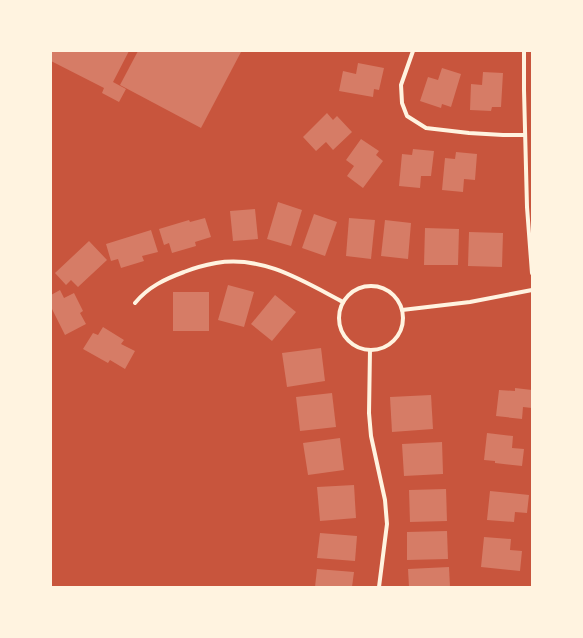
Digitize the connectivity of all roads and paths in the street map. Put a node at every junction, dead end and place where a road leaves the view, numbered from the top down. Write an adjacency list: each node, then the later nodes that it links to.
1 (413, 51): 3 (street)
2 (524, 51): 3 (street)
3 (525, 135): 4 (street)
4 (532, 274)
5 (532, 290): 8 (street)
6 (343, 302): 7 (street); 8 (street); 9 (street)
7 (135, 303)
8 (402, 310): 9 (street)
9 (370, 350): 10 (street)
10 (379, 587)

